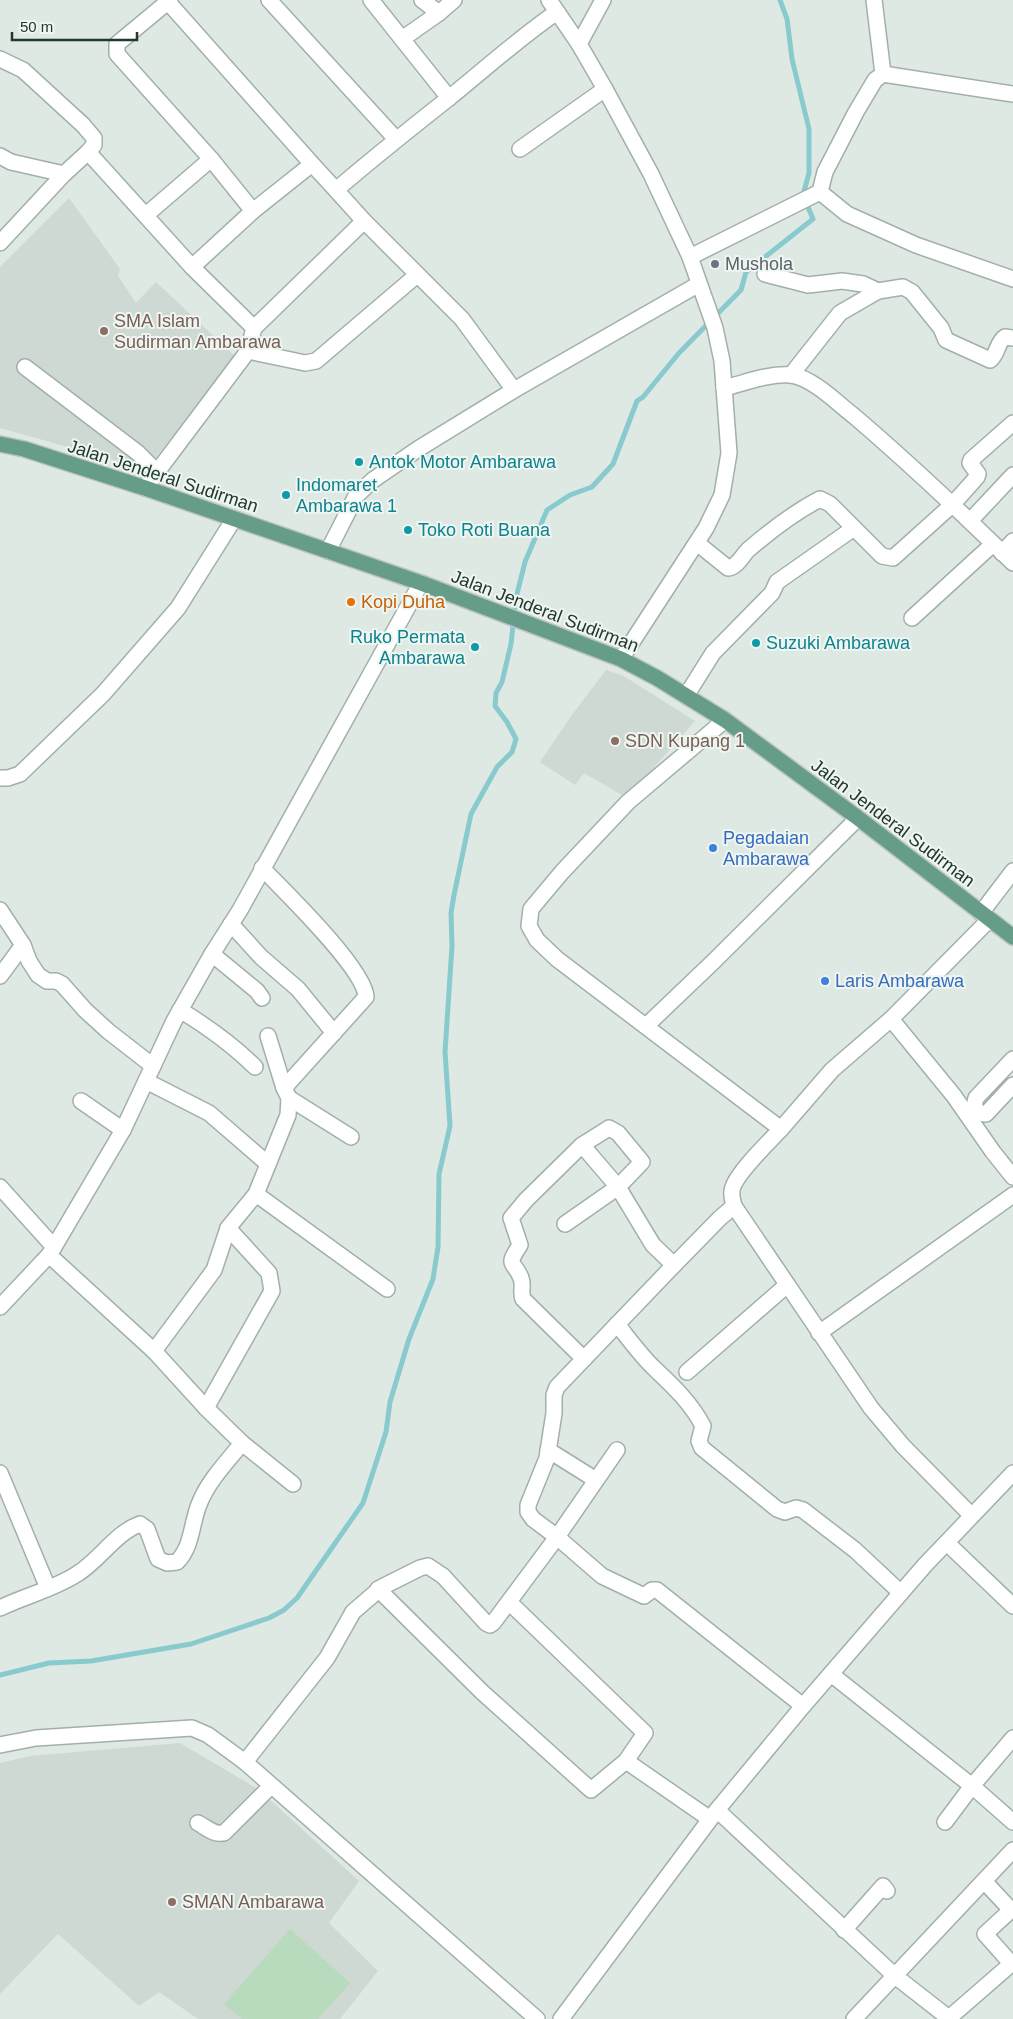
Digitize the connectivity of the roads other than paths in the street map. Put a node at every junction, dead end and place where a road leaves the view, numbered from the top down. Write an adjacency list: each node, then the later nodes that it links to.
1 (269, 0): 17 (street)
2 (371, 0): 10 (street)
3 (422, 0): 9 (street)
4 (454, 0): 9 (street)
5 (603, 0): 11 (street)
6 (874, 0): 13 (street)
7 (169, 1): 21 (street); 22 (street)
8 (553, 6): 11 (street); 16 (street)
9 (439, 13): 10 (street)
10 (402, 39): 16 (street)
11 (579, 44): 14 (street)
12 (0, 59): 19 (street)
13 (883, 74): 15 (street); 25 (street)
14 (605, 89): 18 (street); 30 (street)
15 (1013, 94)
16 (449, 98): 17 (street)
17 (396, 138): 24 (street)
18 (520, 149)
19 (88, 152): 23 (street); 27 (street)
20 (0, 156): 23 (street)
21 (211, 159): 26 (street); 27 (street)
22 (312, 164): 24 (street); 26 (street)
23 (64, 174): 29 (street)
24 (336, 190): 28 (street)
25 (816, 194): 30 (street); 34 (street)
26 (253, 212): 31 (street)
27 (146, 215): 31 (street)
28 (364, 221): 32 (street); 37 (street)
29 (0, 243)
30 (690, 257): 35 (street)
31 (192, 267): 37 (street)
32 (417, 274): 39 (street); 43 (street)
33 (765, 274): 36 (street)
34 (1013, 279)
35 (699, 284): 42 (street); 43 (street)
36 (878, 291): 38 (street); 41 (street)
37 (254, 328): 39 (street)
38 (1013, 338)
39 (248, 351): 46 (street)
40 (24, 367): 46 (street)
41 (791, 375): 42 (street); 49 (street)
42 (724, 388): 54 (street)
43 (514, 390): 56 (street)
44 (1013, 423): 49 (street)
45 (0, 444): 48 (main road, Jalan Jenderal Sudirman)
46 (157, 472): 48 (street)
47 (1013, 475): 51 (street)
48 (145, 488): 50 (main road, Jalan Jenderal Sudirman)
49 (952, 505): 51 (street); 52 (street)
50 (234, 519): 56 (main road, Jalan Jenderal Sudirman); 63 (street)
51 (970, 521): 55 (street)
52 (854, 528): 54 (street); 61 (street)
53 (1013, 541): 55 (street)
54 (697, 543): 60 (street)
55 (998, 548): 57 (street); 59 (street)
56 (328, 551): 58 (main road, Jalan Jenderal Sudirman)
57 (1013, 563)
58 (421, 583): 60 (main road, Jalan Jenderal Sudirman); 65 (street)
59 (912, 618)
60 (621, 659): 61 (main road, Jalan Jenderal Sudirman)
61 (686, 696): 62 (main road, Jalan Jenderal Sudirman)
62 (725, 720): 64 (main road, Jalan Jenderal Sudirman); 77 (street)
63 (0, 778)
64 (858, 818): 68 (main road, Jalan Jenderal Sudirman); 77 (street)
65 (262, 868): 69 (street); 78 (street)
66 (1013, 871): 68 (street)
67 (0, 910): 71 (street)
68 (985, 917): 70 (main road, Jalan Jenderal Sudirman); 76 (street)
69 (231, 924): 72 (street); 78 (street)
70 (1013, 937)
71 (23, 945): 73 (street); 81 (street)
72 (212, 954): 74 (street); 75 (street)
73 (0, 976)
74 (262, 998)
75 (180, 1010): 81 (street); 82 (street)
76 (891, 1019): 87 (street); 92 (street)
77 (646, 1026): 87 (street)
78 (334, 1032): 85 (street)
79 (268, 1036): 85 (street)
80 (1013, 1059): 84 (street)
81 (153, 1066): 83 (street)
82 (255, 1067)
83 (146, 1081): 88 (street); 91 (street)
84 (1013, 1085)
85 (287, 1093): 89 (street); 91 (street)
86 (81, 1101): 88 (street)
87 (781, 1129): 97 (street)
88 (123, 1130): 100 (street)
89 (351, 1137)
90 (582, 1145): 94 (street); 94 (street); 108 (street)
91 (268, 1164): 95 (street)
92 (1013, 1177)
93 (0, 1187): 100 (street)
94 (618, 1187): 98 (street); 101 (street)
95 (256, 1194): 99 (street); 103 (street)
96 (1013, 1196): 106 (street)
97 (734, 1206): 101 (street); 102 (street)
98 (565, 1224)
99 (228, 1228): 107 (street); 110 (street)
100 (52, 1251): 104 (street); 107 (street)
101 (674, 1264): 105 (street)
102 (787, 1285): 106 (street); 109 (street)
103 (386, 1289)
104 (0, 1307)
105 (616, 1324): 108 (street); 123 (street)
106 (819, 1333): 118 (street)
107 (154, 1350): 110 (street)
108 (584, 1359): 112 (street)
109 (686, 1372)
110 (206, 1408): 111 (street)
111 (242, 1443): 117 (street); 121 (street)
112 (548, 1450): 116 (street); 119 (street)
113 (617, 1450): 116 (street)
114 (0, 1473): 121 (street)
115 (1013, 1474): 118 (street)
116 (596, 1480): 119 (street)
117 (293, 1484)
118 (971, 1515): 120 (street)
119 (557, 1537): 124 (street); 128 (street)
120 (947, 1543): 123 (street); 125 (street)
121 (48, 1588): 126 (street)
122 (378, 1589): 124 (street); 131 (street); 132 (street)
123 (901, 1593): 127 (street)
124 (509, 1602): 131 (street)
125 (1013, 1606)
126 (0, 1608)
127 (831, 1674): 128 (street); 134 (street)
128 (802, 1706): 135 (street)
129 (1013, 1738): 134 (street)
130 (0, 1745): 132 (street)
131 (626, 1761): 135 (street)
132 (245, 1762): 133 (street)
133 (271, 1786): 136 (street); 145 (street)
134 (972, 1786): 137 (street); 138 (street)
135 (714, 1814): 142 (street); 146 (street)
136 (198, 1822)
137 (945, 1822)
138 (1013, 1822)
139 (1013, 1850): 140 (street)
140 (984, 1881): 143 (street); 144 (street)
141 (887, 1890): 142 (street)
142 (844, 1930): 143 (street)
143 (896, 1976): 144 (street); 147 (street)
144 (949, 2018)
145 (537, 2019)
146 (561, 2019)
147 (854, 2019)

